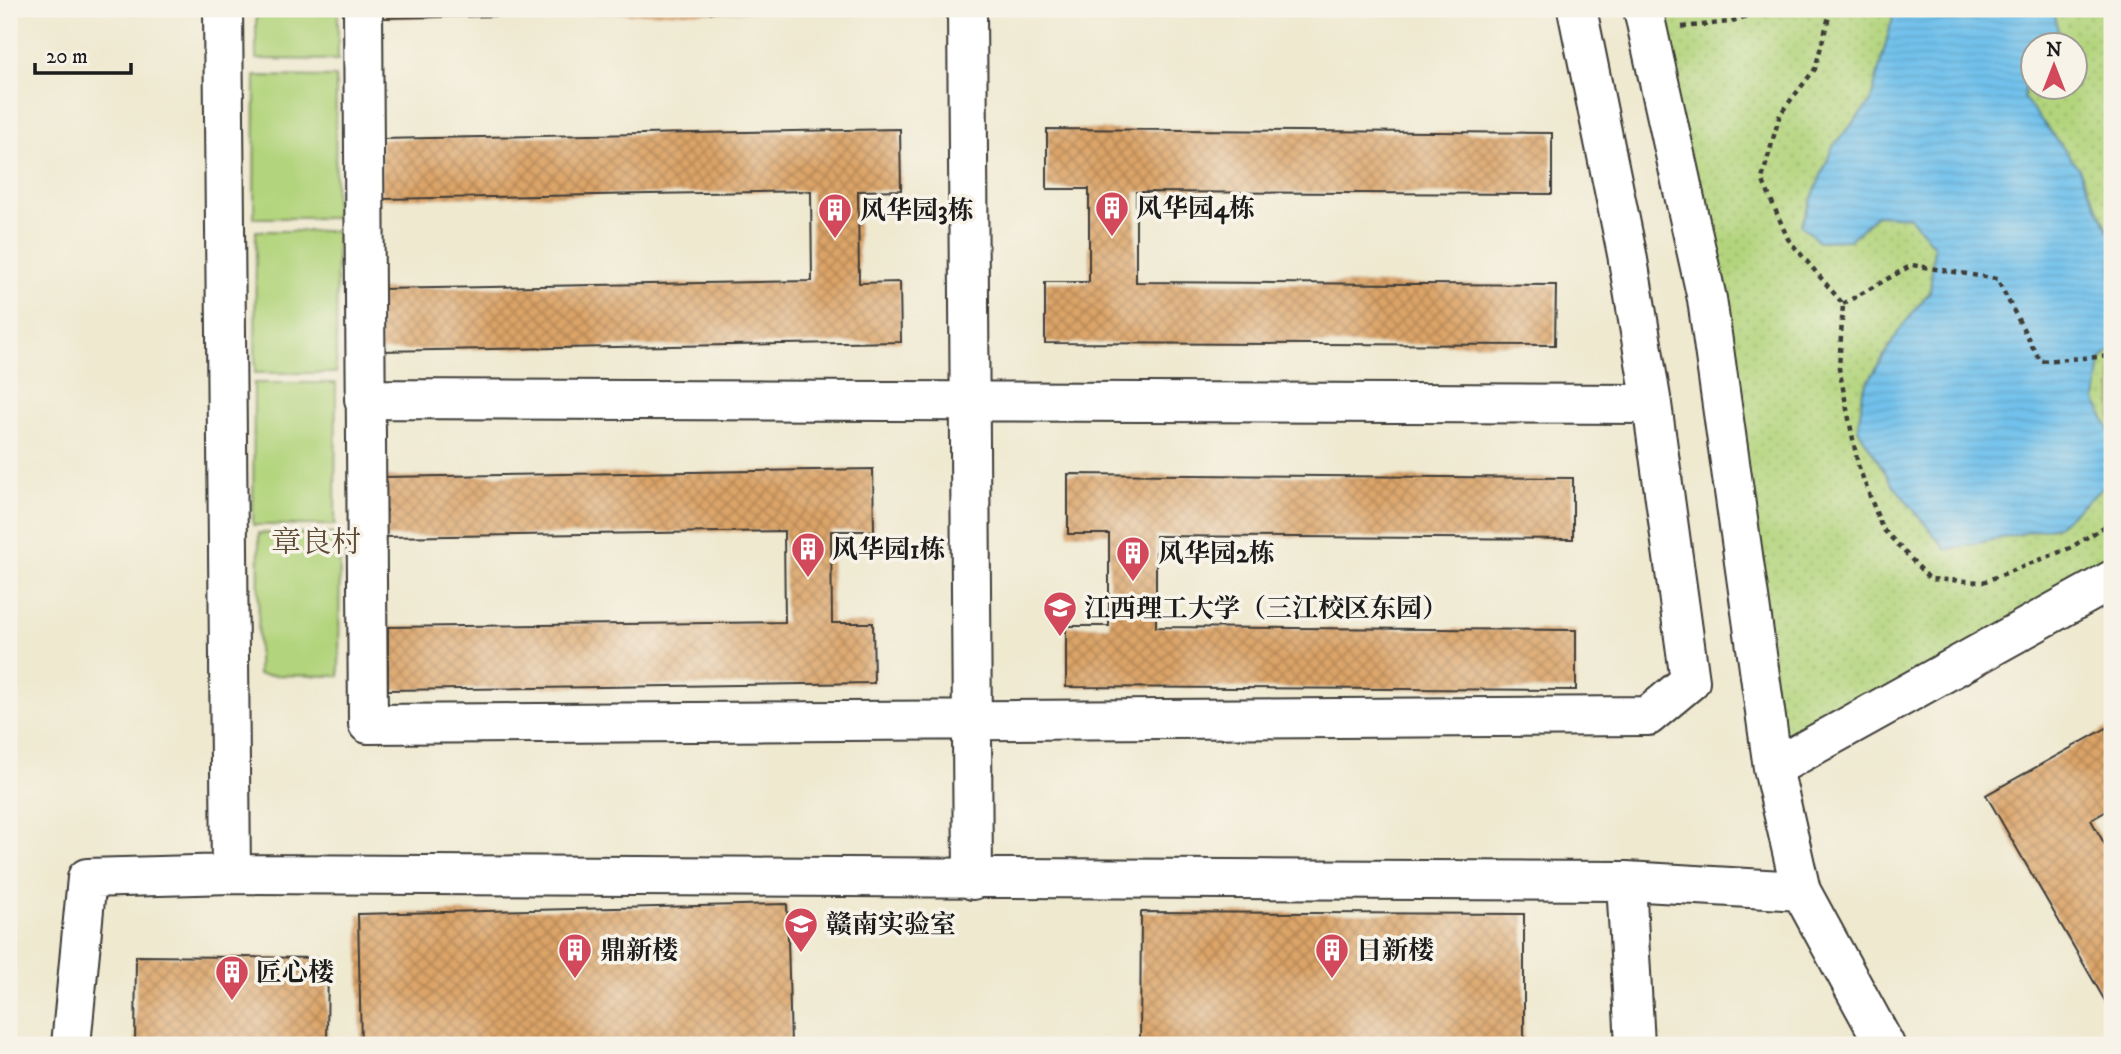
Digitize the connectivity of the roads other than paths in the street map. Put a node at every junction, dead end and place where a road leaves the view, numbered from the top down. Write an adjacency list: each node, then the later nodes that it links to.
1 (223, 9): 12 (street)
2 (363, 9): 6 (street)
3 (967, 9): 7 (street)
4 (1577, 9): 8 (street)
5 (1645, 20): 11 (street)
6 (364, 399): 7 (street); 10 (street)
7 (970, 402): 8 (street); 10 (street)
8 (1652, 404): 10 (street)
9 (2112, 580): 11 (street)
10 (973, 722): 13 (street)
11 (1773, 768): 15 (street)
12 (231, 874): 13 (street); 16 (street)
13 (973, 880): 14 (street)
14 (1626, 881): 15 (street); 17 (street)
15 (1801, 891): 18 (street)
16 (71, 1045)
17 (1635, 1045)
18 (1885, 1045)

